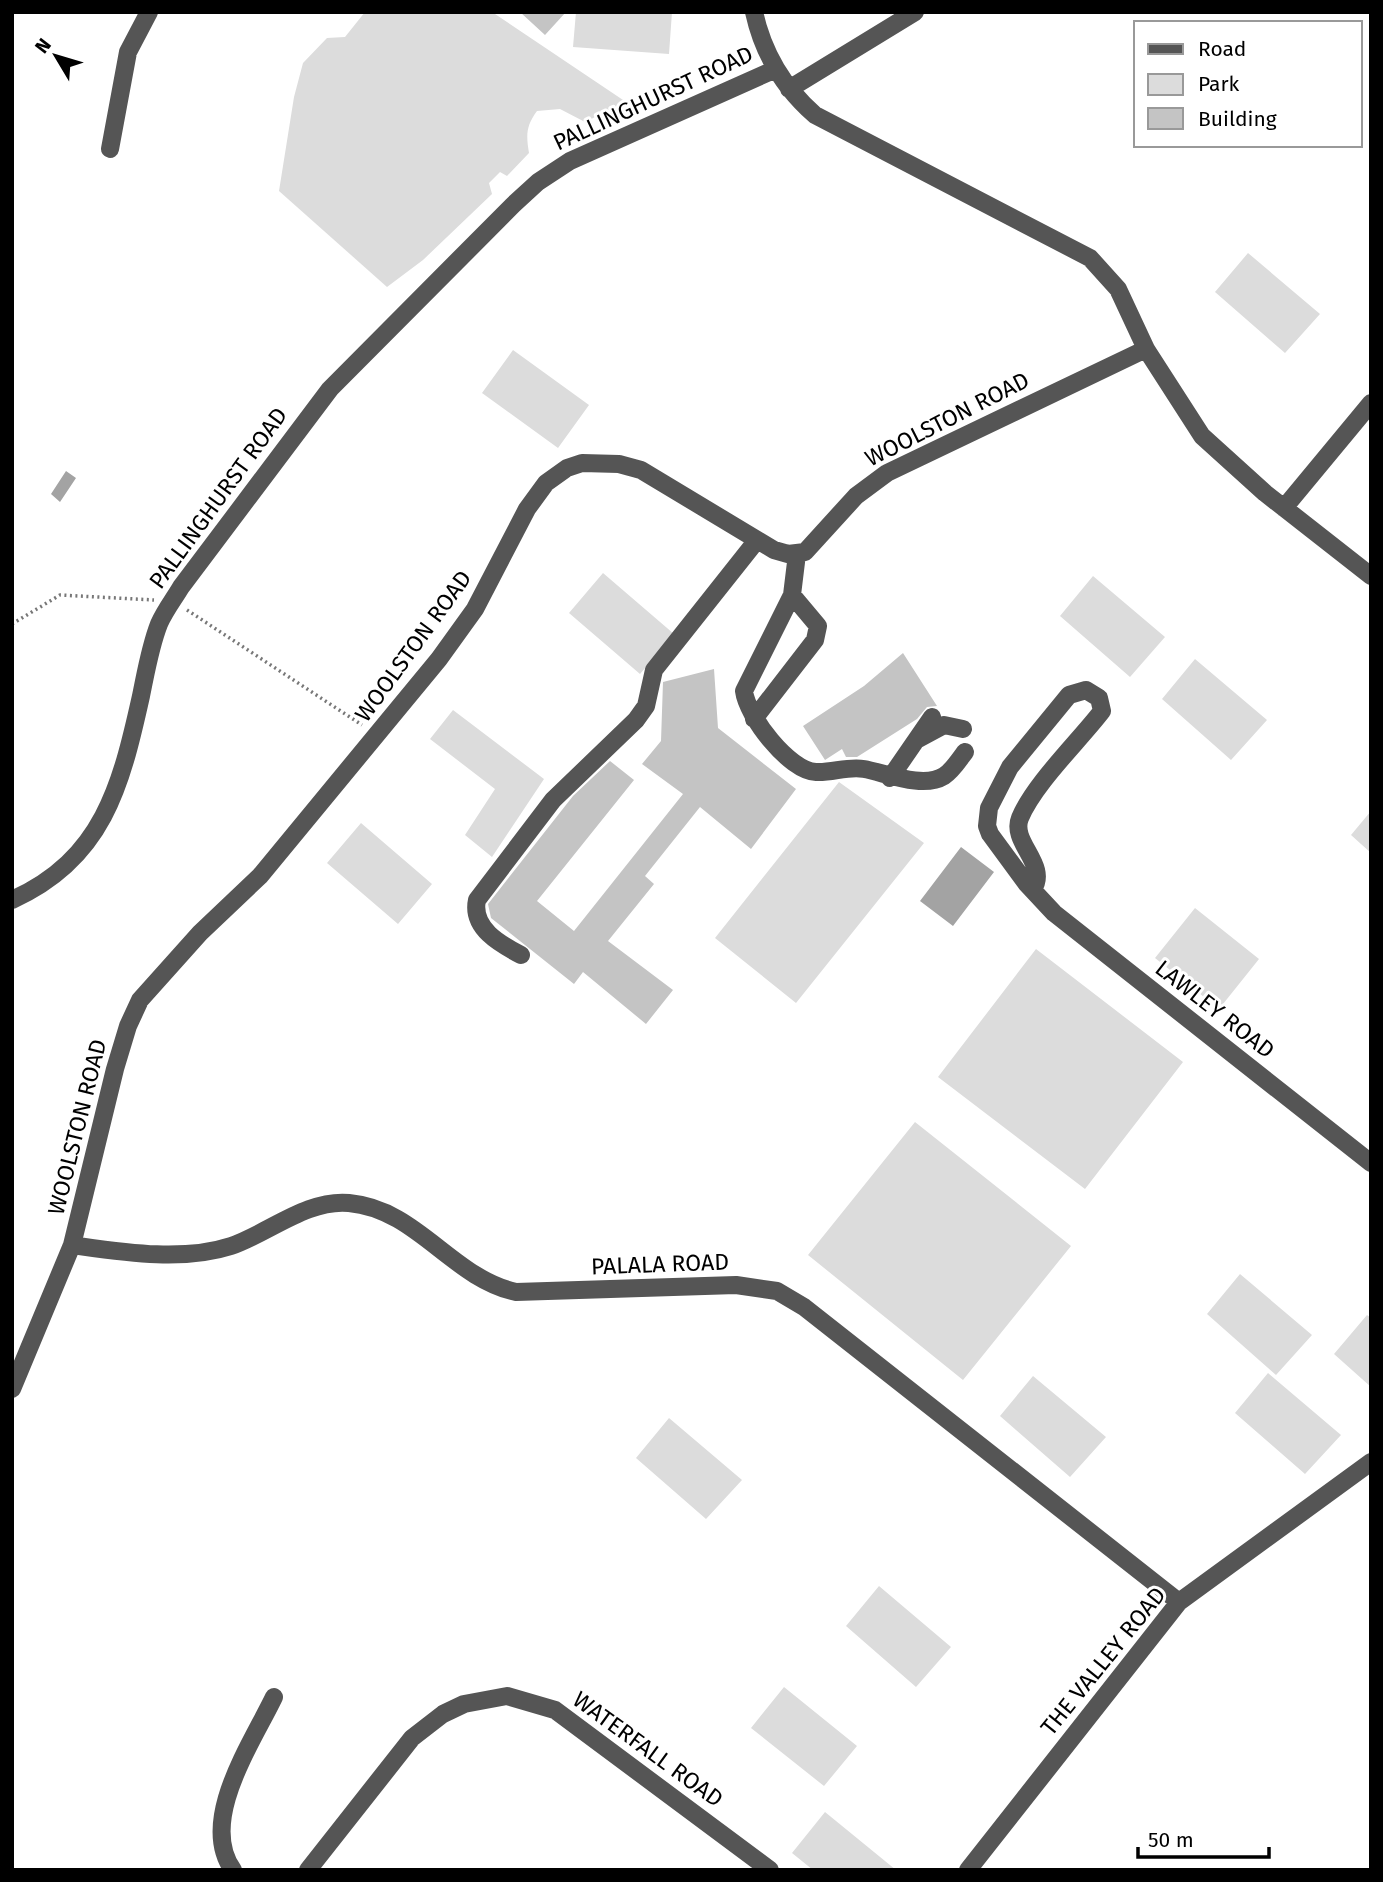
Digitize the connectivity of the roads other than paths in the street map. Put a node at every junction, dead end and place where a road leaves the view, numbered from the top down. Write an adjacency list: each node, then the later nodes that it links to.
1 (149, 12): 6 (street)
2 (754, 12): 4 (street)
3 (915, 12): 5 (street)
4 (776, 69): 5 (street, PALLINGHURST ROAD); 21 (street, PALLINGHURST ROAD)
5 (789, 89): 7 (street, PALLINGHURST ROAD)
6 (110, 149)
7 (1146, 349): 9 (street, PALLINGHURST ROAD); 11 (street, WOOLSTON ROAD)
8 (1371, 403): 9 (street)
9 (1284, 508): 12 (street, PALLINGHURST ROAD)
10 (757, 540): 11 (street, WOOLSTON ROAD); 22 (street); 24 (street, WOOLSTON ROAD)
11 (797, 554): 13 (street)
12 (1371, 576)
13 (792, 595): 15 (street); 15 (street)
14 (932, 717): 17 (street)
15 (754, 719): 19 (street)
16 (963, 729): 17 (street)
17 (915, 738): 19 (street)
18 (965, 752): 19 (street)
19 (890, 778)
20 (1033, 889): 20 (street, LAWLEY ROAD); 23 (street, LAWLEY ROAD)
21 (12, 900)
22 (521, 955)
23 (1371, 1163)
24 (72, 1245): 25 (street, WOOLSTON ROAD); 27 (street, PALALA ROAD)
25 (12, 1390)
26 (1371, 1462): 27 (street, THE VALLEY ROAD)
27 (1178, 1602): 32 (street, THE VALLEY ROAD)
28 (274, 1697): 29 (street)
29 (233, 1870)
30 (308, 1870): 31 (street, WATERFALL ROAD)
31 (770, 1870)
32 (968, 1870)

